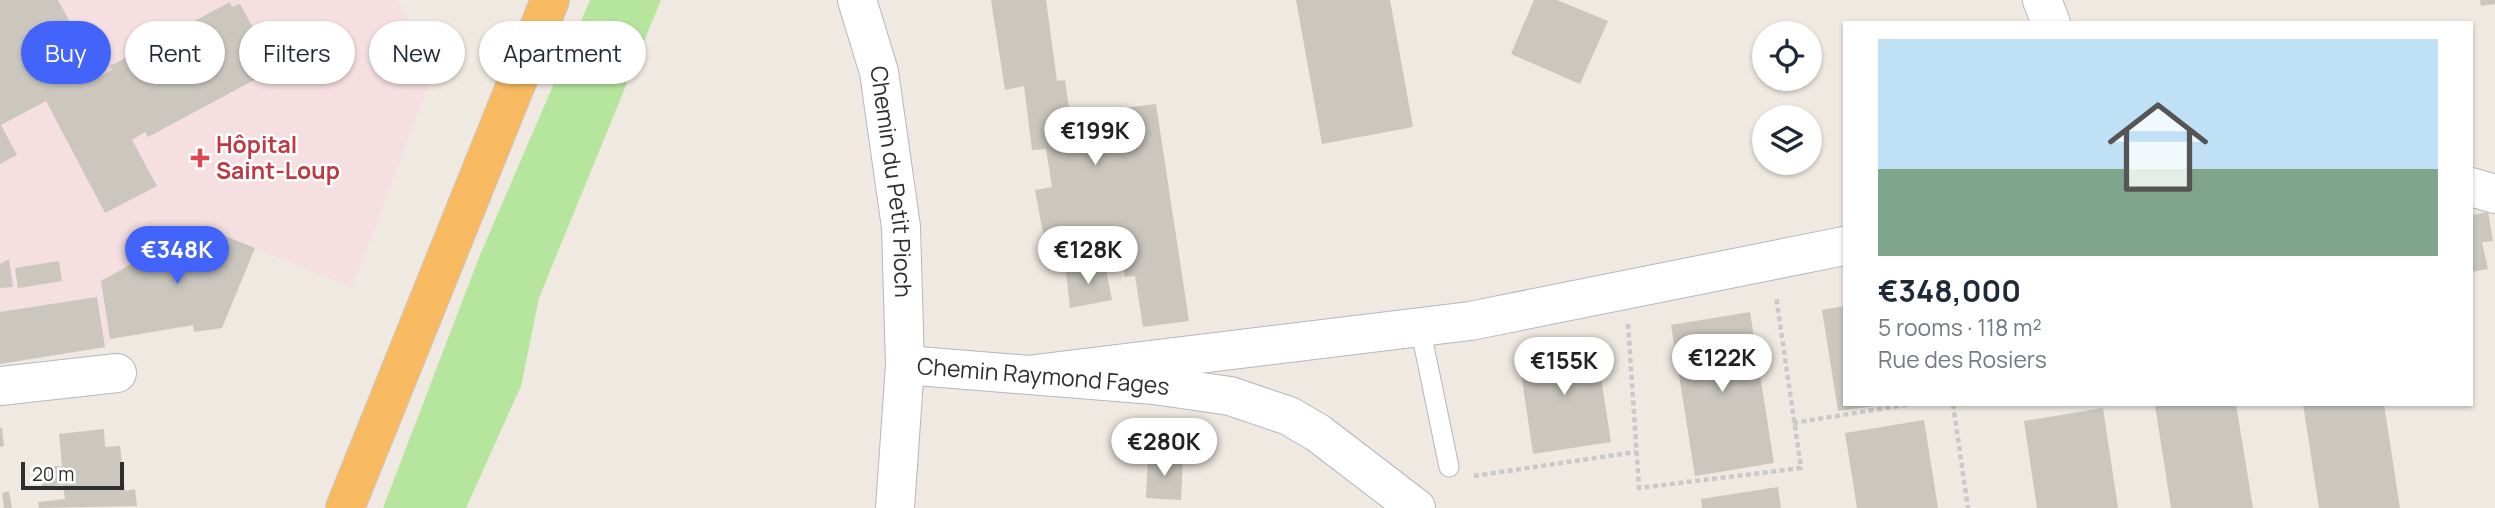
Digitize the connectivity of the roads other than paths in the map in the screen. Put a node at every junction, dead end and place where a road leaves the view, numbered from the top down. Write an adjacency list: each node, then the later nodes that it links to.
1 (550, 0): 14 (highway)
2 (858, 0): 9 (street, Chemin du Petit Pioch)
3 (2042, 0): 4 (street)
4 (2050, 21)
5 (2473, 188): 6 (street)
6 (2495, 194)
7 (1843, 246): 8 (street)
8 (1420, 327): 11 (street); 13 (lane)
9 (905, 365): 11 (street, Chemin Raymond Fages); 15 (street, Chemin Raymond Fages)
10 (117, 373): 12 (street)
11 (1035, 374): 16 (street, Chemin Raymond Fages)
12 (0, 386)
13 (1457, 472)
14 (345, 508)
15 (895, 508)
16 (1416, 508)

